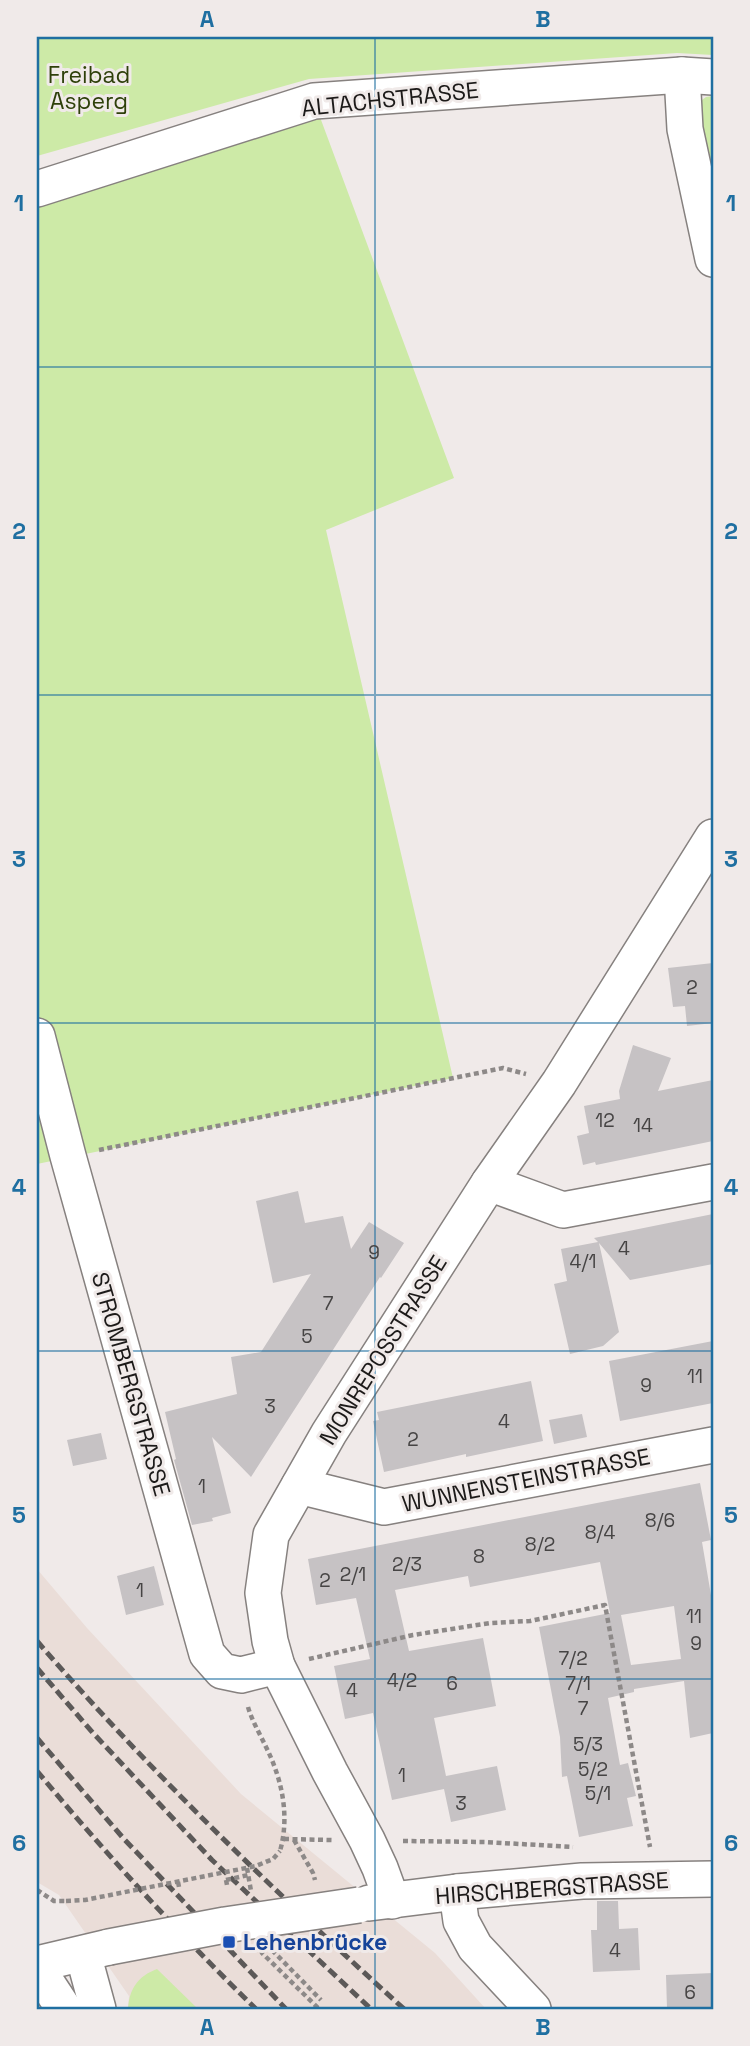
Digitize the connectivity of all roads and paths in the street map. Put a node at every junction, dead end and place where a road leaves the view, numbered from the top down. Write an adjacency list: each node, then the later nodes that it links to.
1 (698, 76): 2 (street, ALTACHSTRASSE); 3 (street)
2 (37, 189)
3 (713, 259)
4 (713, 837): 5 (street, MONREPOSSTRASSE)
5 (699, 890): 7 (street, MONREPOSSTRASSE)
6 (37, 1036): 8 (street, STROMBERGSTRASSE)
7 (559, 1083): 8 (path); 10 (street, MONREPOSSTRASSE)
8 (68, 1156): 14 (street, STROMBERGSTRASSE)
9 (713, 1182): 10 (street)
10 (489, 1183): 12 (street, MONREPOSSTRASSE)
11 (713, 1445): 12 (street, WUNNENSTEINSTRASSE)
12 (299, 1486): 13 (street, MONREPOSSTRASSE)
13 (277, 1666): 14 (street); 17 (street, MONREPOSSTRASSE); 21 (path)
14 (241, 1675): 15 (path)
15 (284, 1839): 16 (path); 24 (path, bridge)
16 (294, 1840): 17 (path); 19 (path)
17 (367, 1840): 18 (path); 26 (street, MONREPOSSTRASSE)
18 (582, 1847)
19 (313, 1873)
20 (248, 1875): 23 (path, bridge)
21 (656, 1879): 22 (street, HIRSCHBERGSTRASSE); 25 (street, HIRSCHBERGSTRASSE)
22 (713, 1879)
23 (227, 1885)
24 (37, 1890)
25 (457, 1892): 26 (street, HIRSCHBERGSTRASSE); 35 (street)
26 (375, 1903): 27 (street, bridge)
27 (96, 1950): 30 (street); 33 (street)
28 (280, 1958): 31 (path)
29 (271, 1962): 34 (path)
30 (37, 1966): 32 (street)
31 (321, 2000)
32 (64, 2009)
33 (98, 2009)
34 (319, 2009)
35 (533, 2009)

